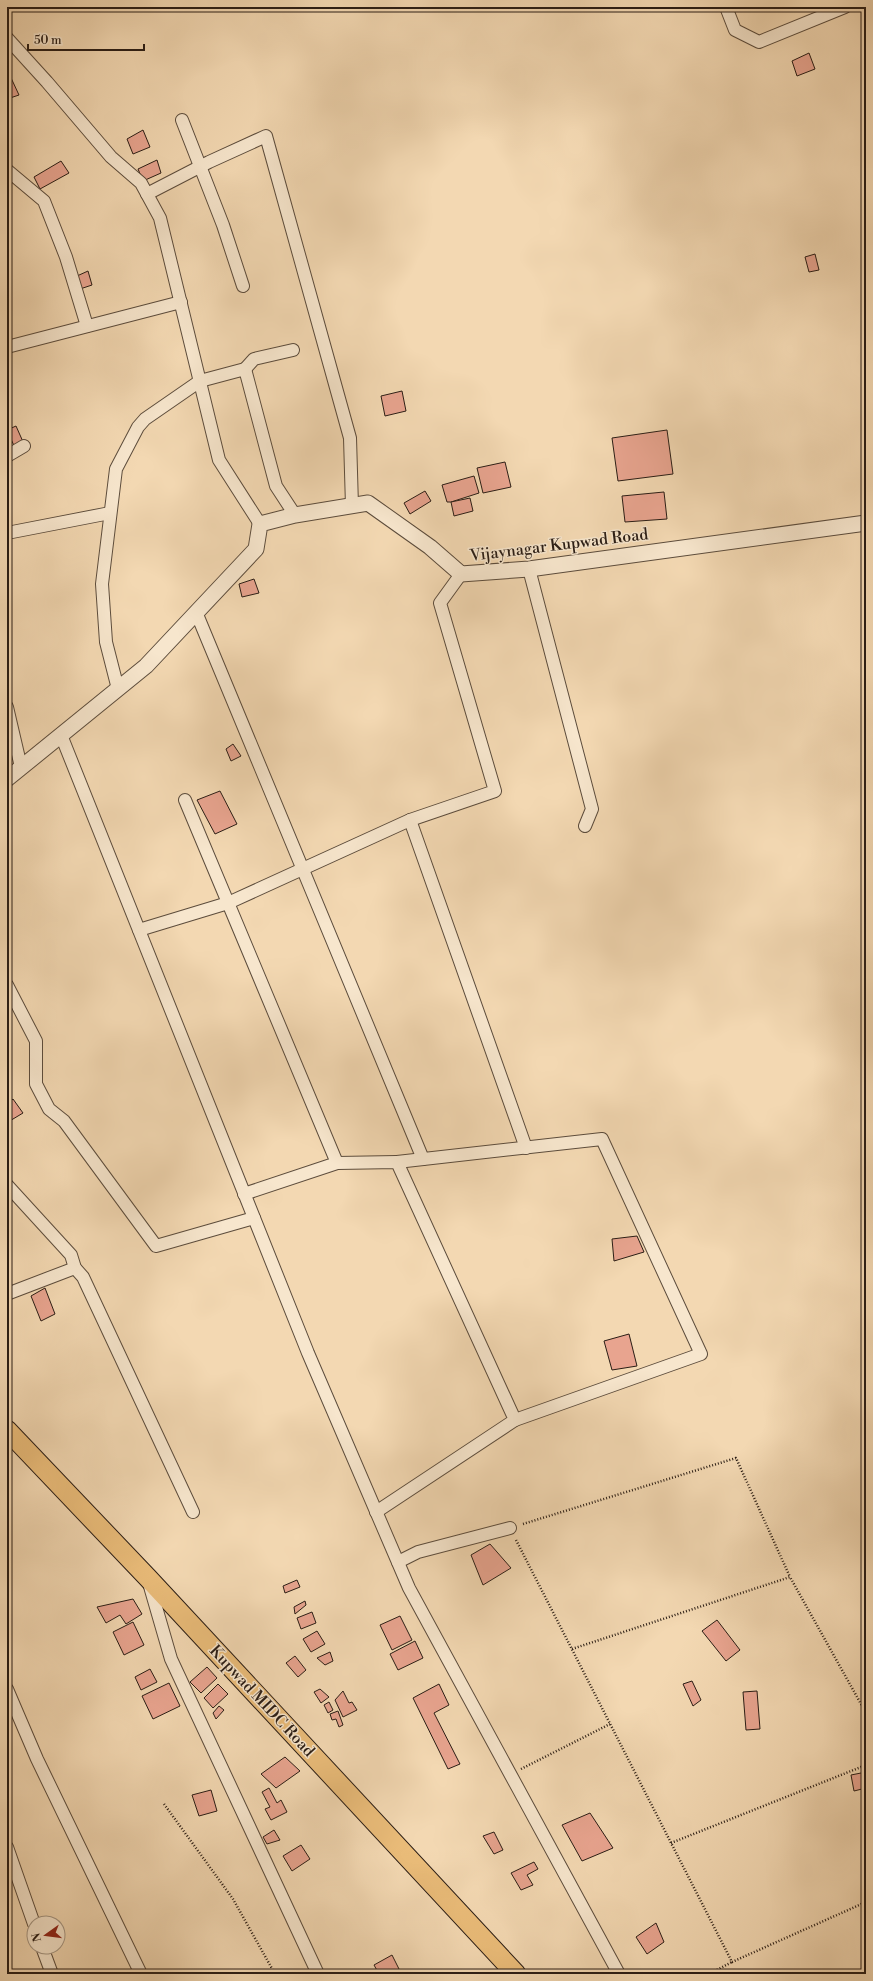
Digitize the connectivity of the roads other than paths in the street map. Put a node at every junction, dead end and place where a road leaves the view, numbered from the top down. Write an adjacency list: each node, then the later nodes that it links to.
1 (726, 7): 2 (street)
2 (845, 7)
3 (7, 38): 7 (street)
4 (182, 120): 5 (street)
5 (200, 166): 7 (street); 8 (street); 17 (street)
6 (7, 170): 10 (street)
7 (147, 194): 9 (street)
8 (243, 286)
9 (181, 302): 10 (street); 14 (street)
10 (87, 326): 11 (street)
11 (7, 347)
12 (292, 350): 13 (street)
13 (245, 368): 14 (street); 19 (street)
14 (200, 381): 18 (street); 21 (street)
15 (24, 446): 16 (street)
16 (7, 456)
17 (352, 506): 19 (street, Vijaynagar Kupwad Road); 24 (street, Vijaynagar Kupwad Road)
18 (110, 513): 22 (street); 26 (street)
19 (295, 515): 21 (street, Vijaynagar Kupwad Road)
20 (866, 523): 23 (street, Vijaynagar Kupwad Road)
21 (260, 524): 25 (street)
22 (7, 534)
23 (529, 569): 24 (street, Vijaynagar Kupwad Road); 33 (street)
24 (461, 574): 32 (street)
25 (196, 612): 26 (street); 34 (street)
26 (118, 689): 28 (street)
27 (7, 707): 29 (street)
28 (61, 735): 29 (street); 36 (street)
29 (21, 767): 30 (street)
30 (7, 779)
31 (185, 800): 35 (street)
32 (410, 820): 34 (street); 38 (street)
33 (585, 826)
34 (304, 868): 35 (street); 39 (street)
35 (228, 903): 36 (street); 41 (street)
36 (139, 930): 43 (street)
37 (7, 985): 44 (street)
38 (526, 1148): 39 (street); 47 (street)
39 (423, 1159): 40 (street)
40 (397, 1162): 41 (street); 47 (street)
41 (336, 1163): 43 (street)
42 (7, 1185): 45 (street)
43 (244, 1194): 44 (street)
44 (254, 1218): 50 (street)
45 (75, 1268): 46 (street); 49 (street)
46 (7, 1294)
47 (515, 1420): 50 (street)
48 (7, 1430): 53 (main road, Kupwad MIDC Road)
49 (193, 1512)
50 (376, 1512): 52 (street)
51 (510, 1528): 52 (street)
52 (398, 1562): 62 (street)
53 (148, 1578): 60 (street); 61 (main road, Kupwad MIDC Road)
54 (7, 1690): 59 (street)
55 (7, 1847): 56 (street)
56 (31, 1915)
57 (45, 1955): 58 (street)
58 (52, 1974)
59 (141, 1974)
60 (318, 1974)
61 (516, 1974)
62 (619, 1974)

